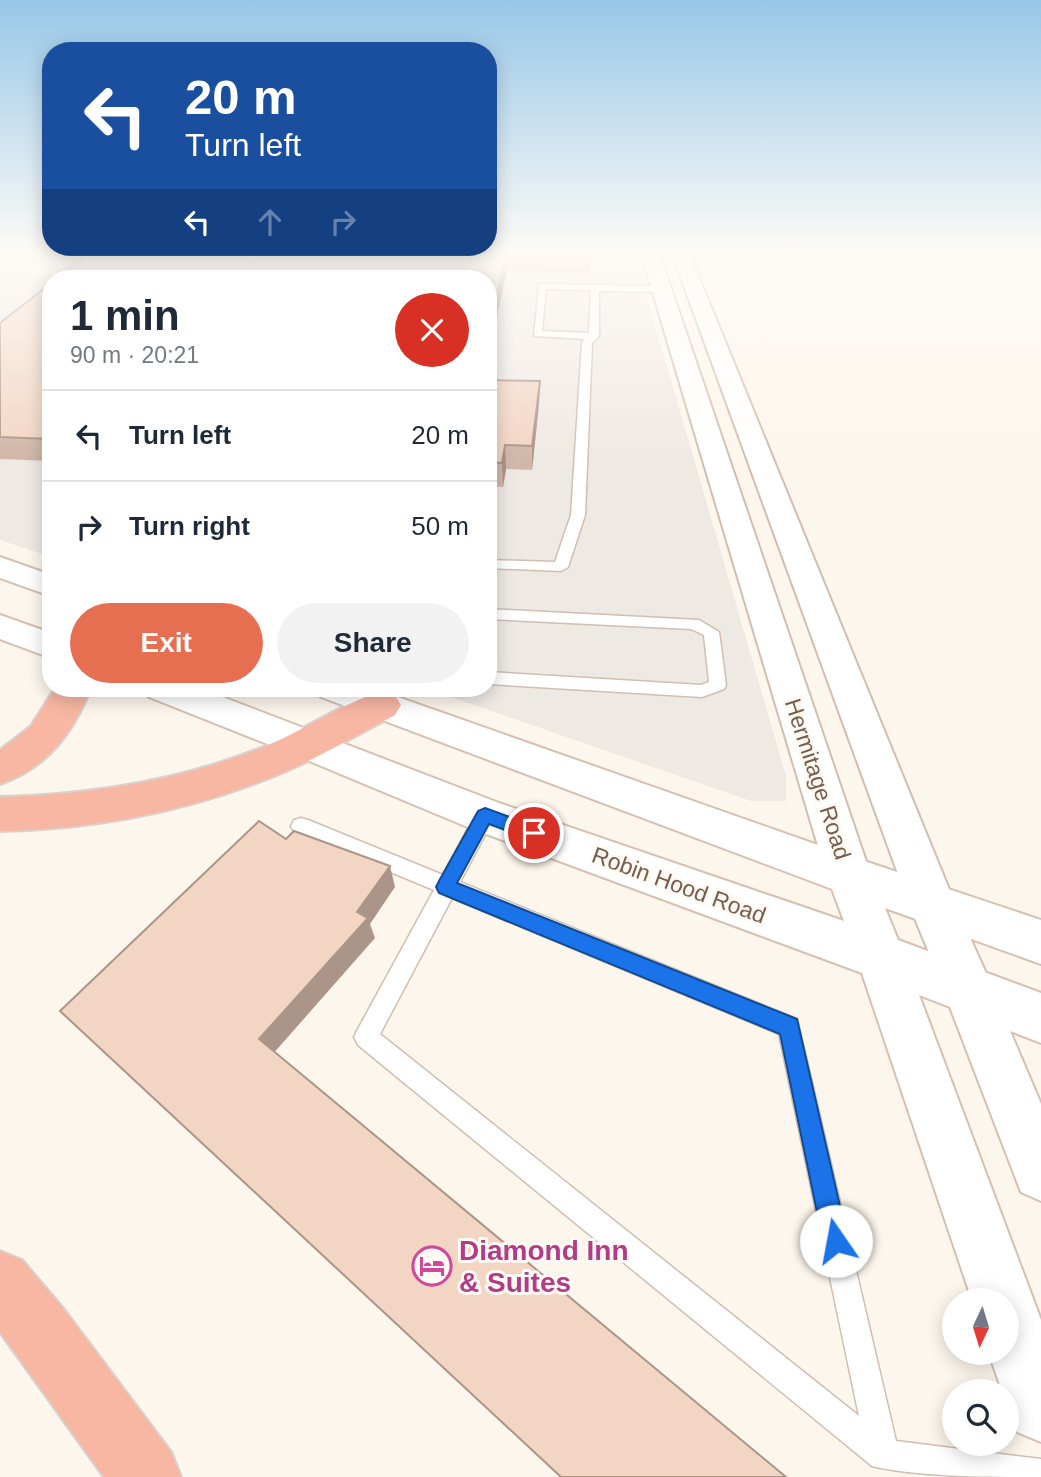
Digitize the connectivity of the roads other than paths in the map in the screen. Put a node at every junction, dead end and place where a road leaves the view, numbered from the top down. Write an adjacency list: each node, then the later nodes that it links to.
1 (538, 322): 5 (lane)
2 (594, 322): 5 (lane)
3 (672, 322): 22 (street, Hermitage Road)
4 (707, 322): 24 (street)
5 (594, 336): 6 (lane)
6 (497, 564)
7 (0, 567): 8 (street)
8 (42, 583)
9 (497, 614): 12 (lane)
10 (0, 626): 11 (street)
11 (42, 642)
12 (497, 679)
13 (69, 697): 18 (highway)
14 (186, 697): 17 (street, Robin Hood Road)
15 (387, 697): 17 (highway)
16 (392, 697): 22 (street)
17 (309, 744): 19 (highway); 20 (street, Robin Hood Road)
18 (0, 768)
19 (0, 814)
20 (485, 816): 23 (lane); 26 (street, Robin Hood Road)
21 (301, 826): 23 (lane)
22 (849, 876): 24 (street); 26 (street, Hermitage Road)
23 (446, 887): 34 (lane); 34 (lane)
24 (932, 904): 25 (street); 27 (street)
25 (1041, 942)
26 (881, 957): 27 (street, Robin Hood Road); 31 (street, Hermitage Road)
27 (968, 989): 28 (street, Robin Hood Road); 29 (street)
28 (1041, 1018)
29 (1041, 1172)
30 (0, 1282): 36 (highway)
31 (999, 1288)
32 (1019, 1347): 33 (street)
33 (1041, 1408)
34 (883, 1455): 35 (lane)
35 (1041, 1475)
36 (146, 1477)

